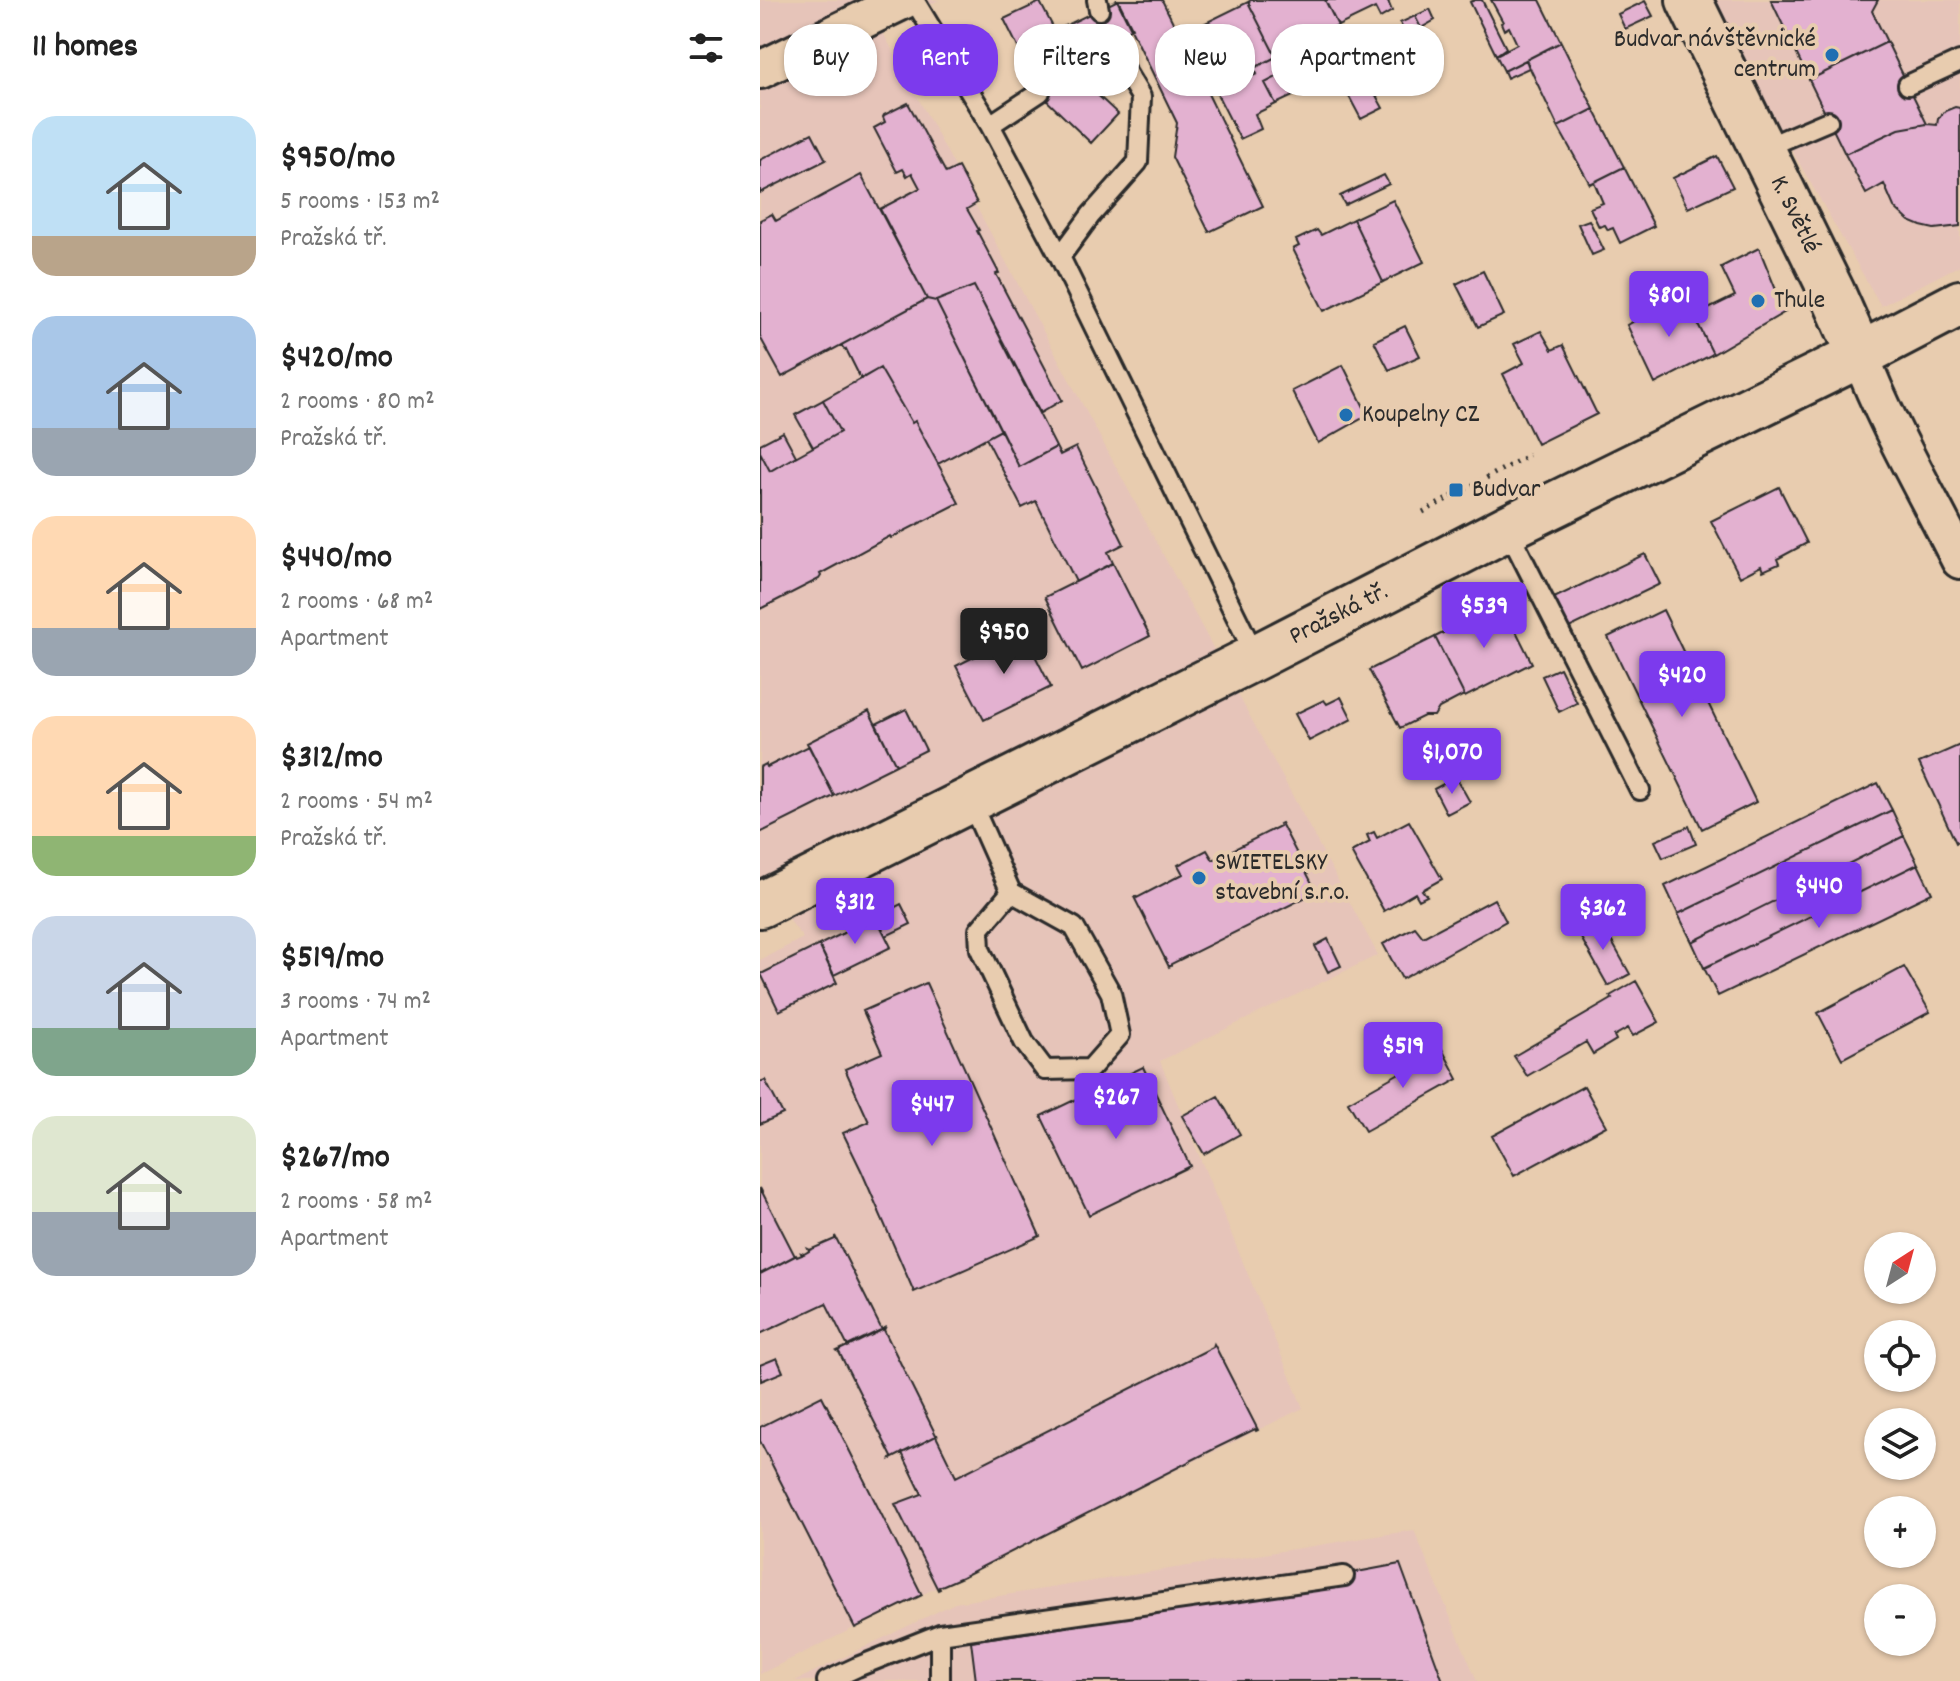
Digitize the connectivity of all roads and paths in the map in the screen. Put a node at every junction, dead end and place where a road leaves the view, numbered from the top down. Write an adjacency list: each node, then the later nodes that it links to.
1 (904, 0): 5 (street)
2 (914, 0): 10 (lane)
3 (1689, 0): 11 (main road, K. Světlé)
4 (1960, 61): 6 (lane)
5 (760, 70)
6 (1908, 85)
7 (1139, 94): 12 (lane)
8 (1034, 96): 10 (lane)
9 (1828, 121): 11 (lane)
10 (990, 125): 12 (lane)
11 (1762, 149): 14 (main road, K. Světlé)
12 (1060, 257): 19 (lane)
13 (1960, 303): 14 (main road, Pražská tř.)
14 (1860, 355): 17 (main road, Pražská tř.); 18 (street, K. Světlé)
15 (1529, 455): 16 (path)
16 (1423, 512)
17 (1507, 528): 19 (main road, Pražská tř.); 20 (lane)
18 (1960, 560)
19 (1256, 657): 21 (main road, Pražská tř.)
20 (1640, 790)
21 (970, 800): 22 (lane); 23 (main road, Pražská tř.)
22 (1011, 892): 22 (lane)
23 (760, 905)
24 (1344, 1576): 25 (lane)
25 (940, 1634): 26 (lane); 28 (lane)
26 (862, 1674): 27 (lane)
27 (827, 1681)
28 (940, 1681)

